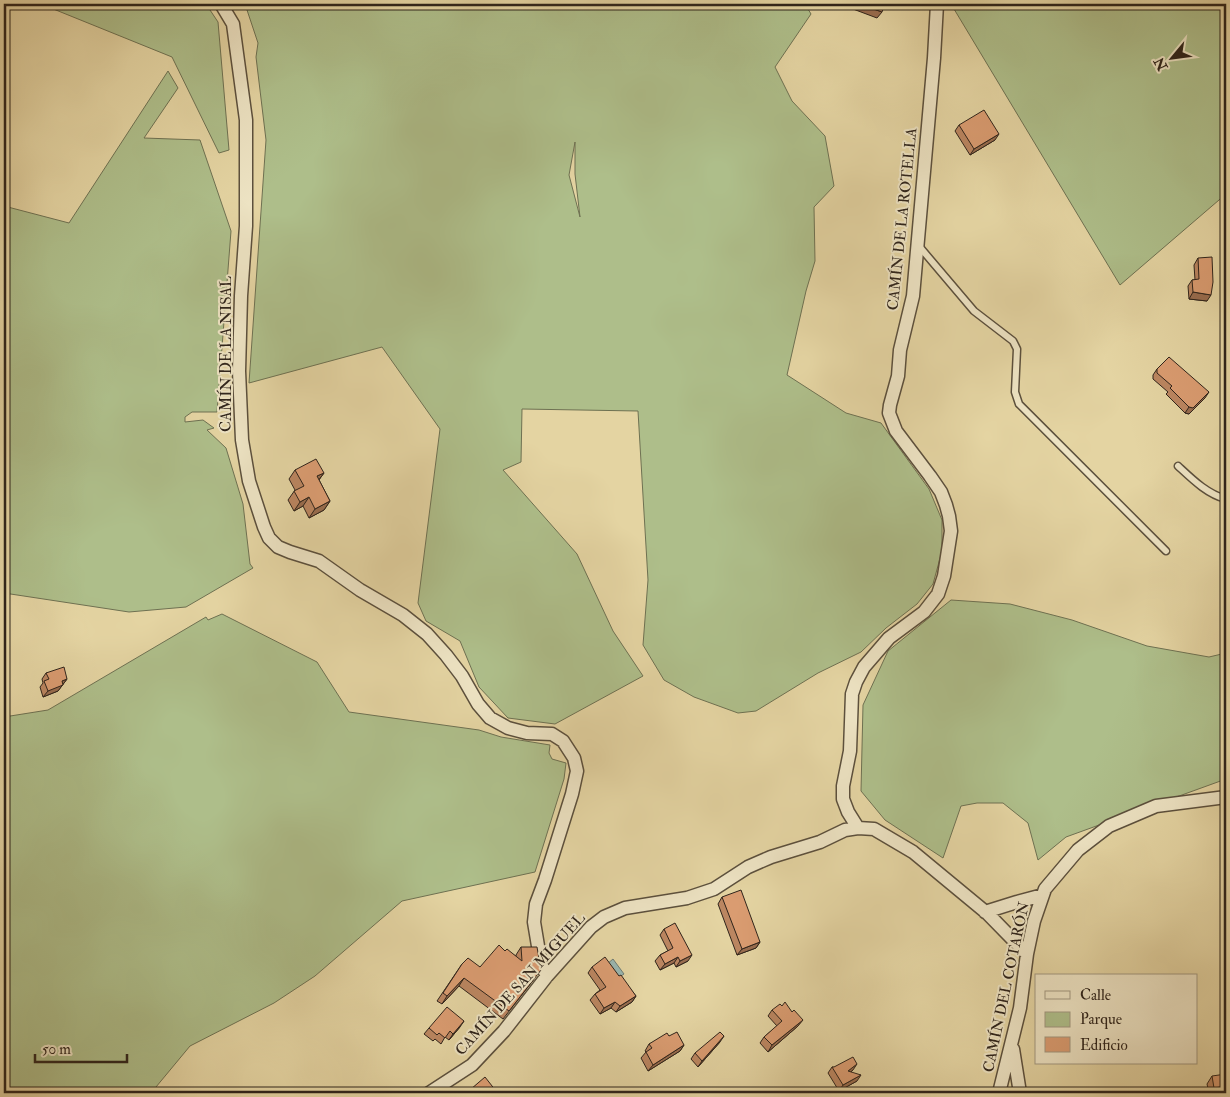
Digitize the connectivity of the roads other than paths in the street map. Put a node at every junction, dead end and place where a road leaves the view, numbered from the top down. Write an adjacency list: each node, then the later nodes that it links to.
1 (221, 4): 12 (street, CAMÍN DE LA NISAL)
2 (937, 4): 3 (street, CAMÍN DE LA ROTELLA)
3 (918, 244): 6 (lane); 8 (street, CAMÍN DE LA ROTELLA)
4 (1178, 466): 5 (lane)
5 (1226, 499)
6 (1166, 551)
7 (1226, 797): 9 (street, CAMÍN DEL COTARÓN)
8 (858, 828): 10 (street, CAMÍN DE SAN MIGUEL); 12 (street, CAMÍN DE SAN MIGUEL)
9 (1043, 895): 10 (street); 11 (street, CAMÍN DEL COTARÓN)
10 (985, 912): 11 (street, CAMÍN DE SAN MIGUEL)
11 (1027, 954): 13 (street, CAMÍN DEL COTARÓN)
12 (546, 976): 14 (street, CAMÍN DE SAN MIGUEL)
13 (1012, 1040): 15 (street, CAMÍN DEL COTARÓN); 16 (street)
14 (429, 1093)
15 (999, 1093)
16 (1020, 1093)

